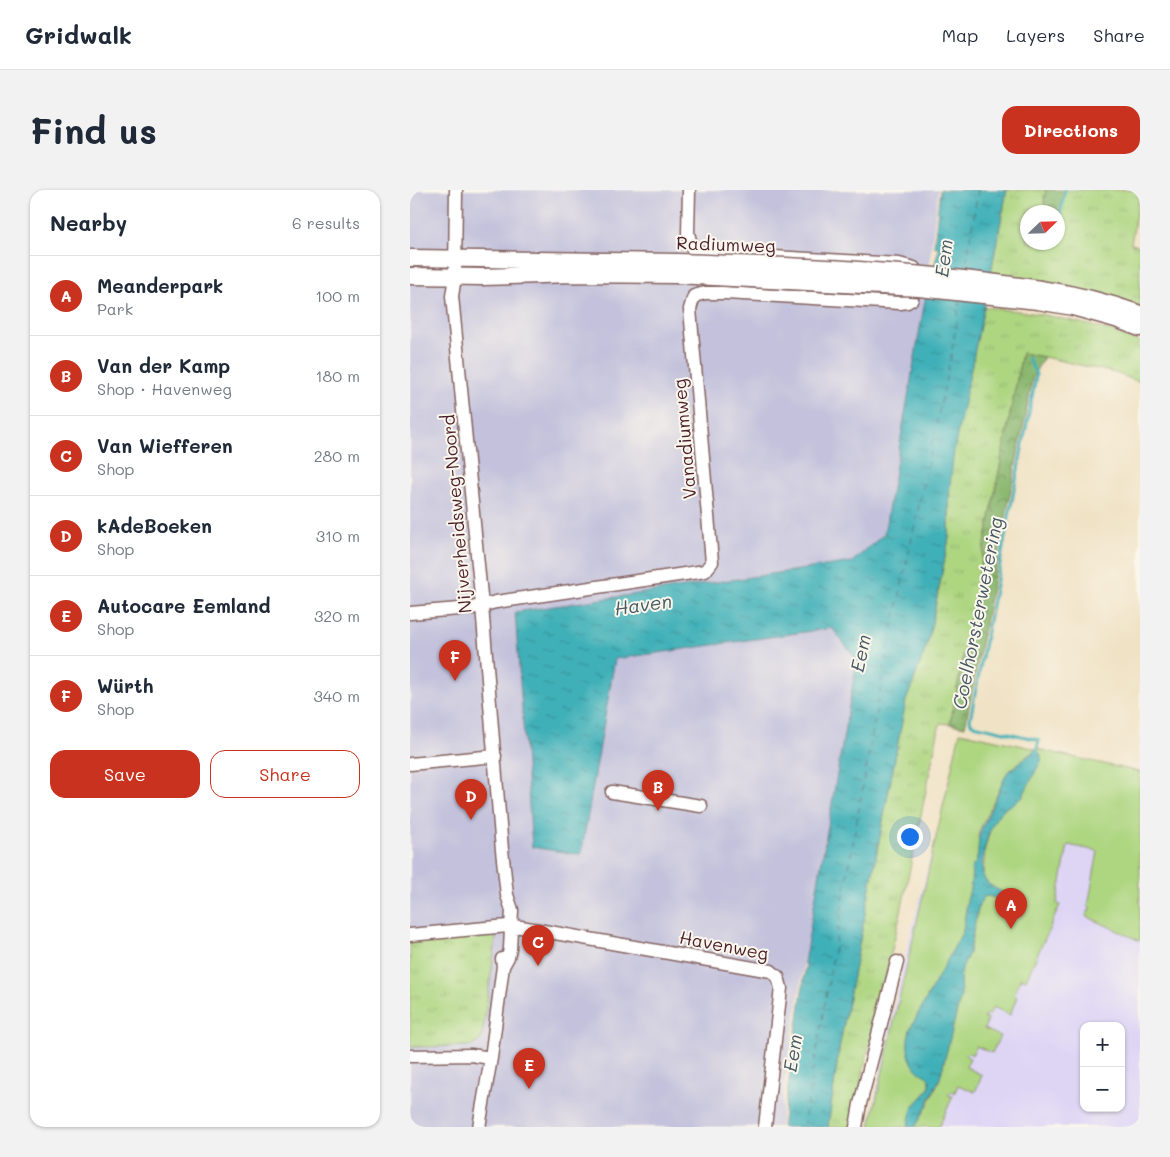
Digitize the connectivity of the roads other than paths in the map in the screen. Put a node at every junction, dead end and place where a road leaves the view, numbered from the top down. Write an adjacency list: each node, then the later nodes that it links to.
1 (456, 190): 4 (street, Nijverheidsweg-Noord)
2 (689, 190): 6 (street)
3 (410, 258): 4 (main road, Radiumweg)
4 (455, 259): 5 (main road, Radiumweg); 8 (street, Nijverheidsweg-Noord)
5 (676, 268): 8 (main road, Radiumweg); 9 (main road, Radiumweg, bridge)
6 (914, 268)
7 (410, 276): 8 (main road, Radiumweg)
8 (455, 277): 13 (street, Nijverheidsweg-Noord)
9 (1039, 295): 11 (main road); 12 (main road)
10 (912, 299): 13 (street, Vanadiumweg)
11 (1140, 314)
12 (1140, 328)
13 (482, 606): 14 (street); 15 (street, Nijverheidsweg-Noord)
14 (410, 613)
15 (495, 756): 16 (street); 19 (street, Nijverheidsweg-Noord)
16 (410, 764)
17 (612, 792): 18 (street)
18 (701, 806)
19 (508, 927): 20 (street); 23 (street, Nijverheidsweg-Noord); 25 (street, Havenweg)
20 (410, 935)
21 (897, 962): 26 (street)
22 (410, 1056): 23 (street)
23 (491, 1058): 24 (street, Nijverheidsweg-Noord)
24 (479, 1127)
25 (765, 1127)
26 (856, 1127)

